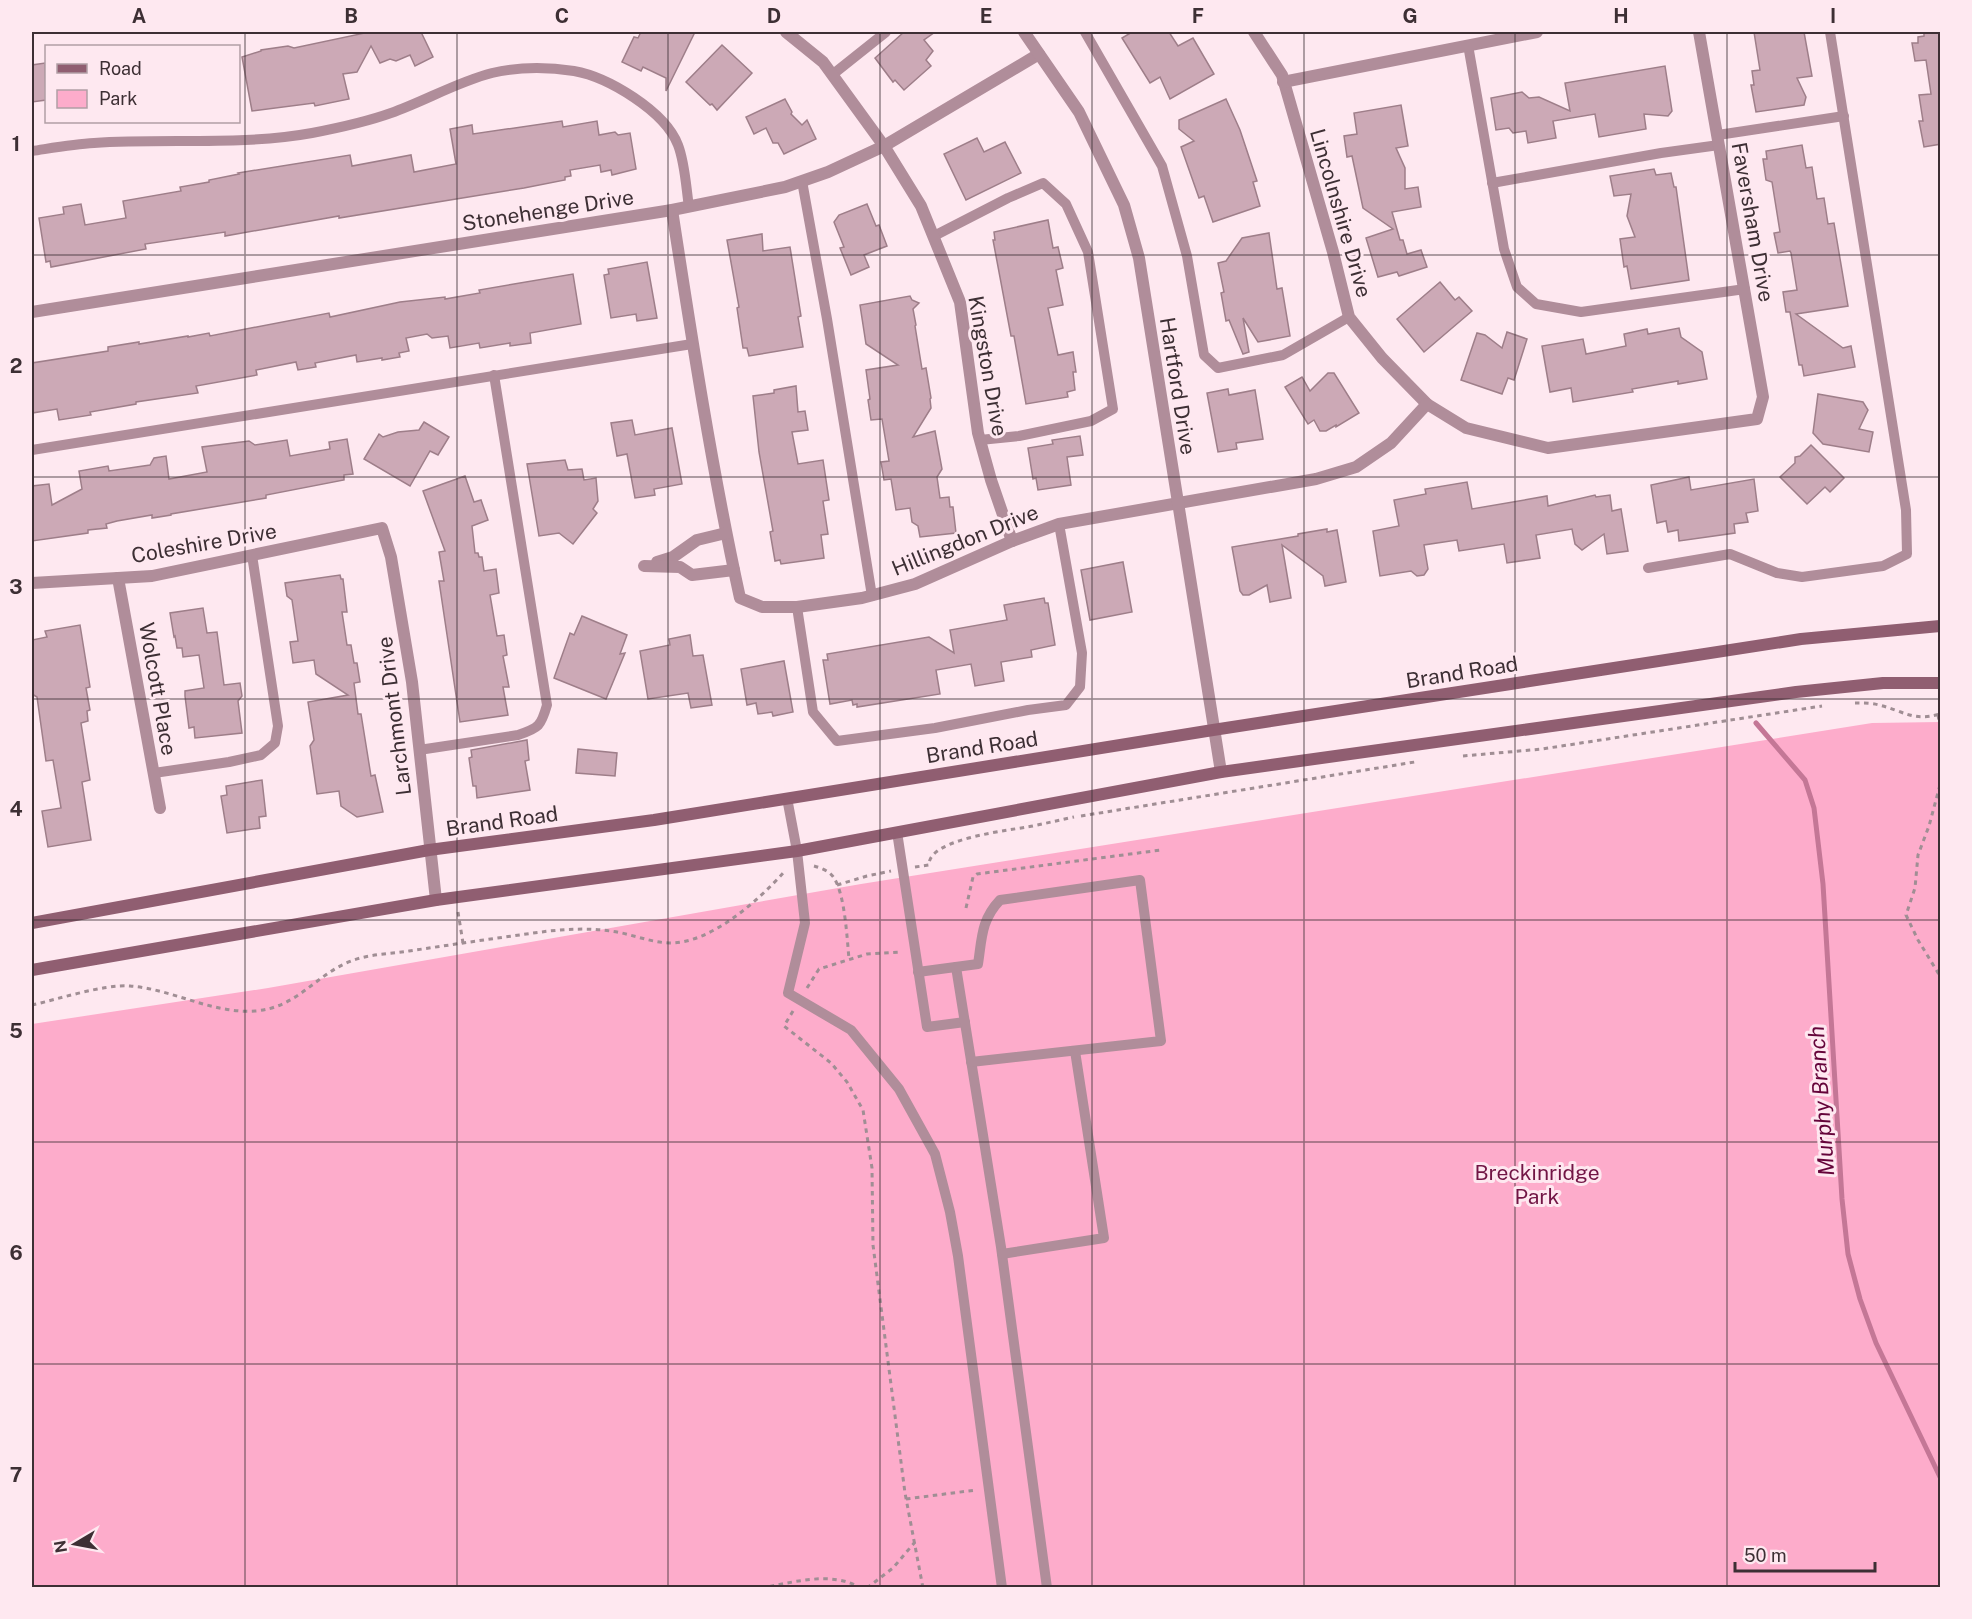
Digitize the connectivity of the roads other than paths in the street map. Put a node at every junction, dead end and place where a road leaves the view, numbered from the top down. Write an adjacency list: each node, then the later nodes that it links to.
1 (786, 32): 11 (street, Kingston Drive)
2 (886, 32): 11 (lane)
3 (1024, 32): 10 (street, Hartford Drive)
4 (1085, 32): 24 (lane)
5 (1254, 32): 12 (street, Lincolnshire Drive)
6 (1537, 32): 9 (street)
7 (1699, 32): 14 (street, Faversham Drive)
8 (1830, 32): 13 (lane)
9 (1468, 45): 12 (street); 18 (lane)
10 (1039, 54): 15 (street, Stonehenge Drive); 31 (street, Hartford Drive)
11 (832, 75): 15 (street, Kingston Drive)
12 (1283, 82): 24 (street, Lincolnshire Drive)
13 (1844, 116): 14 (lane); 37 (lane)
14 (1718, 140): 18 (lane); 22 (street, Faversham Drive)
15 (884, 146): 17 (street, Stonehenge Drive); 21 (street, Kingston Drive)
16 (32, 151): 19 (lane)
17 (802, 181): 19 (street, Stonehenge Drive); 41 (lane)
18 (1492, 183): 22 (lane)
19 (689, 207): 20 (street, Stonehenge Drive)
20 (672, 210): 23 (street, Stonehenge Drive); 25 (street, Hillingdon Drive)
21 (934, 236): 29 (street, Kingston Drive); 29 (lane)
22 (1745, 289): 28 (street, Faversham Drive)
23 (32, 312)
24 (1349, 316): 27 (street, Lincolnshire Drive)
25 (692, 344): 26 (lane); 34 (street, Hillingdon Drive)
26 (494, 375): 30 (lane); 46 (lane)
27 (1427, 404): 28 (street, Lincolnshire Drive); 31 (street, Hillingdon Drive)
28 (1757, 419)
29 (980, 440): 35 (street, Kingston Drive)
30 (32, 450)
31 (1177, 504): 32 (street, Hillingdon Drive); 45 (street, Hartford Drive)
32 (1059, 524): 35 (street, Hillingdon Drive); 42 (lane)
33 (382, 528): 36 (street, Coleshire Drive); 46 (street, Larchmont Drive)
34 (726, 533): 38 (street, Hillingdon Drive); 38 (street)
35 (1012, 541): 41 (street, Hillingdon Drive)
36 (252, 555): 39 (street, Coleshire Drive); 48 (lane)
37 (1648, 568)
38 (734, 570): 42 (street, Hillingdon Drive)
39 (118, 578): 40 (street, Coleshire Drive); 48 (street, Wolcott Place)
40 (32, 583)
41 (872, 596): 42 (street, Hillingdon Drive)
42 (797, 607)
43 (1941, 626): 45 (main road, Brand Road)
44 (1941, 683): 47 (main road)
45 (1213, 730): 47 (street, Hartford Drive); 49 (main road, Brand Road)
46 (419, 750): 52 (street, Larchmont Drive)
47 (1221, 772): 51 (main road)
48 (154, 773): 50 (street, Wolcott Place)
49 (787, 798): 52 (main road, Brand Road); 53 (lane)
50 (160, 808)
51 (897, 832): 53 (main road); 58 (lane)
52 (429, 850): 54 (street, Larchmont Drive); 55 (main road, Brand Road)
53 (796, 851): 54 (main road); 63 (lane)
54 (436, 900): 57 (main road)
55 (32, 922)
56 (956, 967): 58 (lane); 59 (lane); 60 (lane)
57 (32, 970)
58 (918, 972): 59 (lane)
59 (965, 1022): 61 (lane)
60 (1075, 1050): 61 (lane); 62 (lane)
61 (971, 1062): 62 (lane)
62 (1002, 1254): 64 (lane)
63 (1002, 1587)
64 (1047, 1587)

